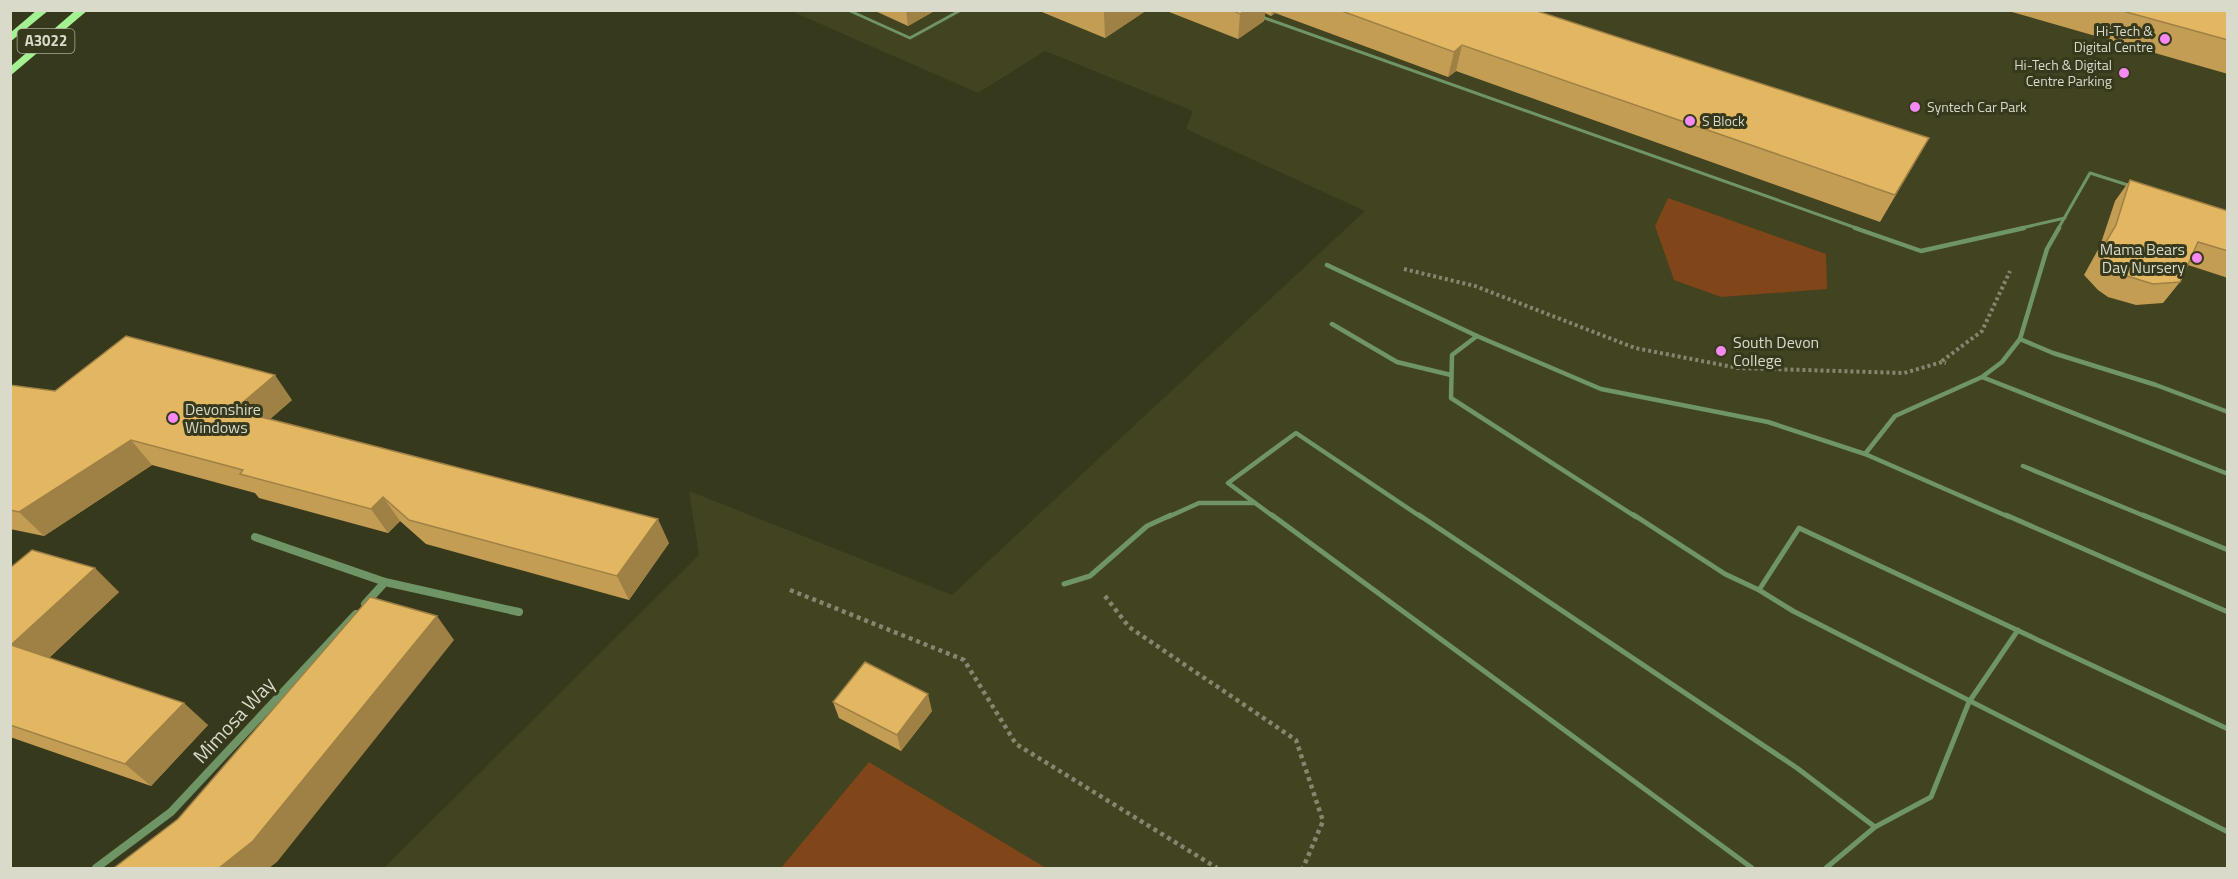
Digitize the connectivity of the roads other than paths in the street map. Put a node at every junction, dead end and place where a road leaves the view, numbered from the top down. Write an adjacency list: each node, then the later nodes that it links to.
1 (44, 10): 6 (main road, A3022)
2 (82, 10): 7 (main road, A3022)
3 (848, 10): 4 (lane)
4 (961, 10)
5 (1254, 14): 9 (lane)
6 (10, 39)
7 (10, 73)
8 (2132, 187): 9 (lane)
9 (2065, 218): 13 (lane)
10 (1327, 265): 12 (lane)
11 (1332, 324): 14 (lane)
12 (1477, 336): 14 (lane); 17 (lane)
13 (2020, 339): 15 (lane); 16 (lane)
14 (1451, 375): 25 (lane)
15 (1982, 377): 17 (lane); 19 (lane)
16 (2228, 412)
17 (1865, 454): 27 (lane)
18 (2023, 466): 22 (lane)
19 (2228, 474)
20 (1255, 503): 24 (lane); 31 (lane); 34 (lane)
21 (255, 537): 23 (street)
22 (2228, 550)
23 (385, 582): 26 (street); 33 (street, Mimosa Way)
24 (1064, 584)
25 (1759, 590): 28 (lane); 29 (lane)
26 (519, 612)
27 (2228, 612)
28 (2018, 630): 29 (lane); 30 (lane)
29 (1969, 702): 31 (lane); 32 (lane)
30 (2228, 729)
31 (1875, 827): 35 (lane)
32 (2228, 832)
33 (96, 868)
34 (1752, 868)
35 (1826, 868)

